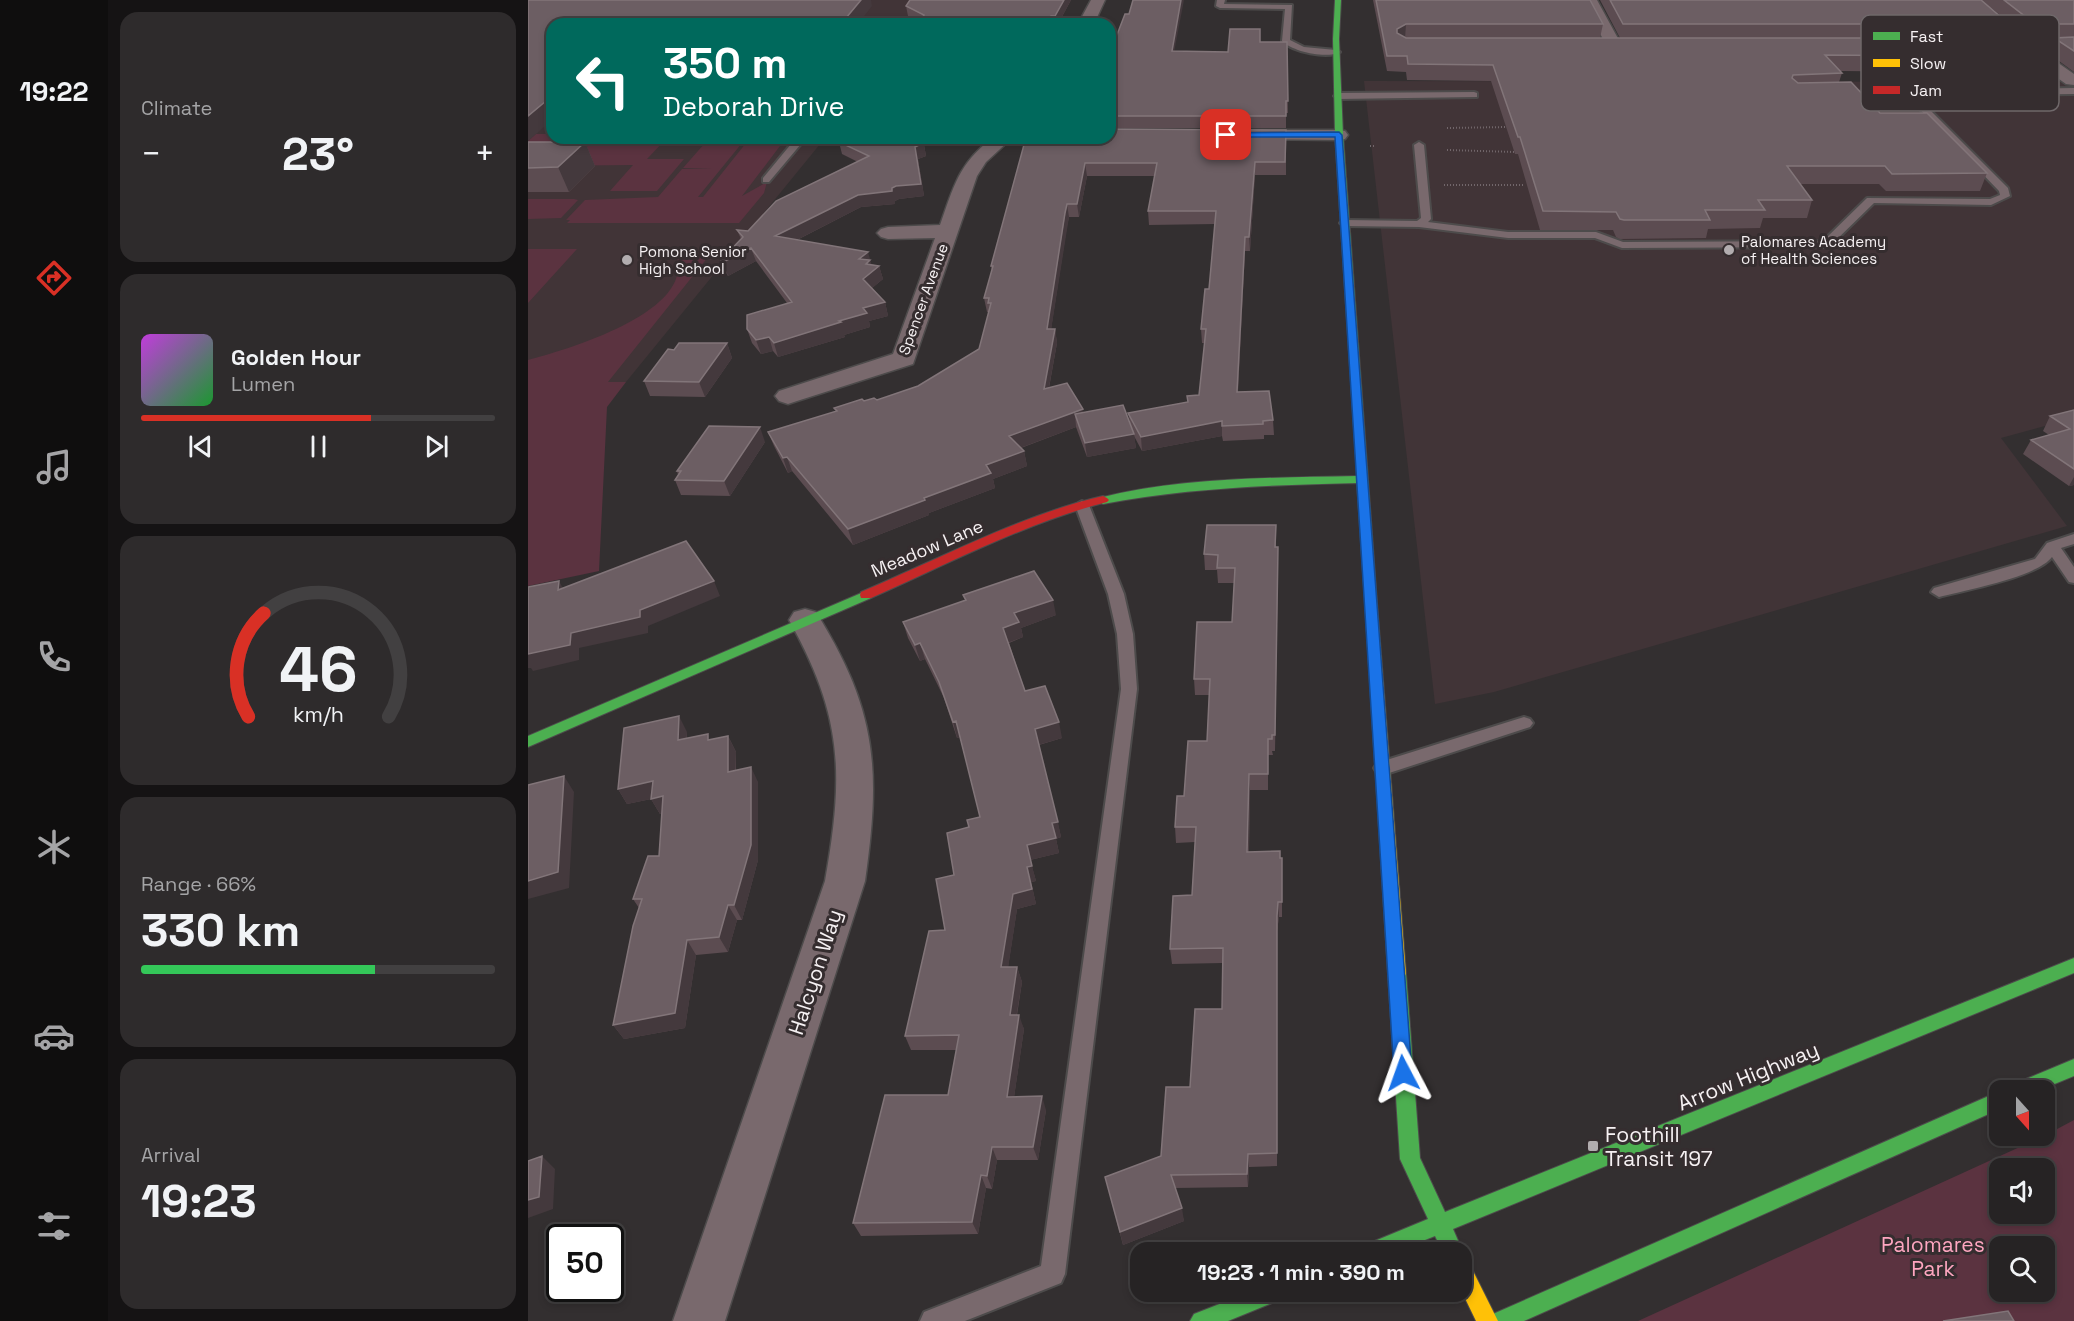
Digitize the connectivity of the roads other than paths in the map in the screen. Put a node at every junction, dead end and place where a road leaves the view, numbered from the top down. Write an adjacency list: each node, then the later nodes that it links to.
1 (1098, 0): 8 (street)
2 (1221, 0): 6 (lane)
3 (1338, 0): 10 (main road)
4 (1590, 0): 9 (street)
5 (1969, 0): 7 (street)
6 (1289, 4): 10 (lane)
7 (1987, 15)
8 (1089, 18)
9 (1590, 44)
10 (1336, 52): 16 (main road)
11 (2059, 73): 12 (street)
12 (2073, 84)
13 (1829, 94): 14 (lane)
14 (1861, 94)
15 (1474, 95): 16 (lane)
16 (1338, 96): 19 (main road)
17 (1927, 111): 25 (lane)
18 (1220, 135): 19 (street)
19 (1339, 135): 24 (main road)
20 (796, 144): 23 (lane)
21 (995, 144): 26 (street, Spencer Avenue)
22 (1419, 145): 25 (lane)
23 (766, 180)
24 (1345, 223): 25 (lane); 29 (main road)
25 (1419, 224)
26 (948, 231): 27 (street); 28 (street, Spencer Avenue)
27 (888, 232)
28 (788, 396)
29 (1363, 479): 30 (main road, Meadow Lane); 38 (main road)
30 (1082, 505): 35 (main road, Meadow Lane); 49 (lane)
31 (2074, 539): 32 (lane)
32 (2052, 546): 33 (lane); 34 (lane)
33 (2074, 578)
34 (1940, 592)
35 (805, 620): 37 (main road, Meadow Lane); 48 (street, Halcyon Way)
36 (1524, 723): 38 (lane)
37 (528, 742)
38 (1383, 768): 43 (main road)
39 (2074, 965): 43 (main road, Arrow Highway)
40 (2074, 1067): 41 (main road)
41 (2044, 1080)
42 (1989, 1105): 52 (main road)
43 (1440, 1224): 44 (main road, Arrow Highway); 45 (main road)
44 (1396, 1242)
45 (1448, 1242)
46 (1472, 1290): 51 (main road)
47 (1249, 1302): 50 (main road)
48 (699, 1321)
49 (933, 1321)
50 (1201, 1321)
51 (1487, 1321)
52 (1500, 1321)

